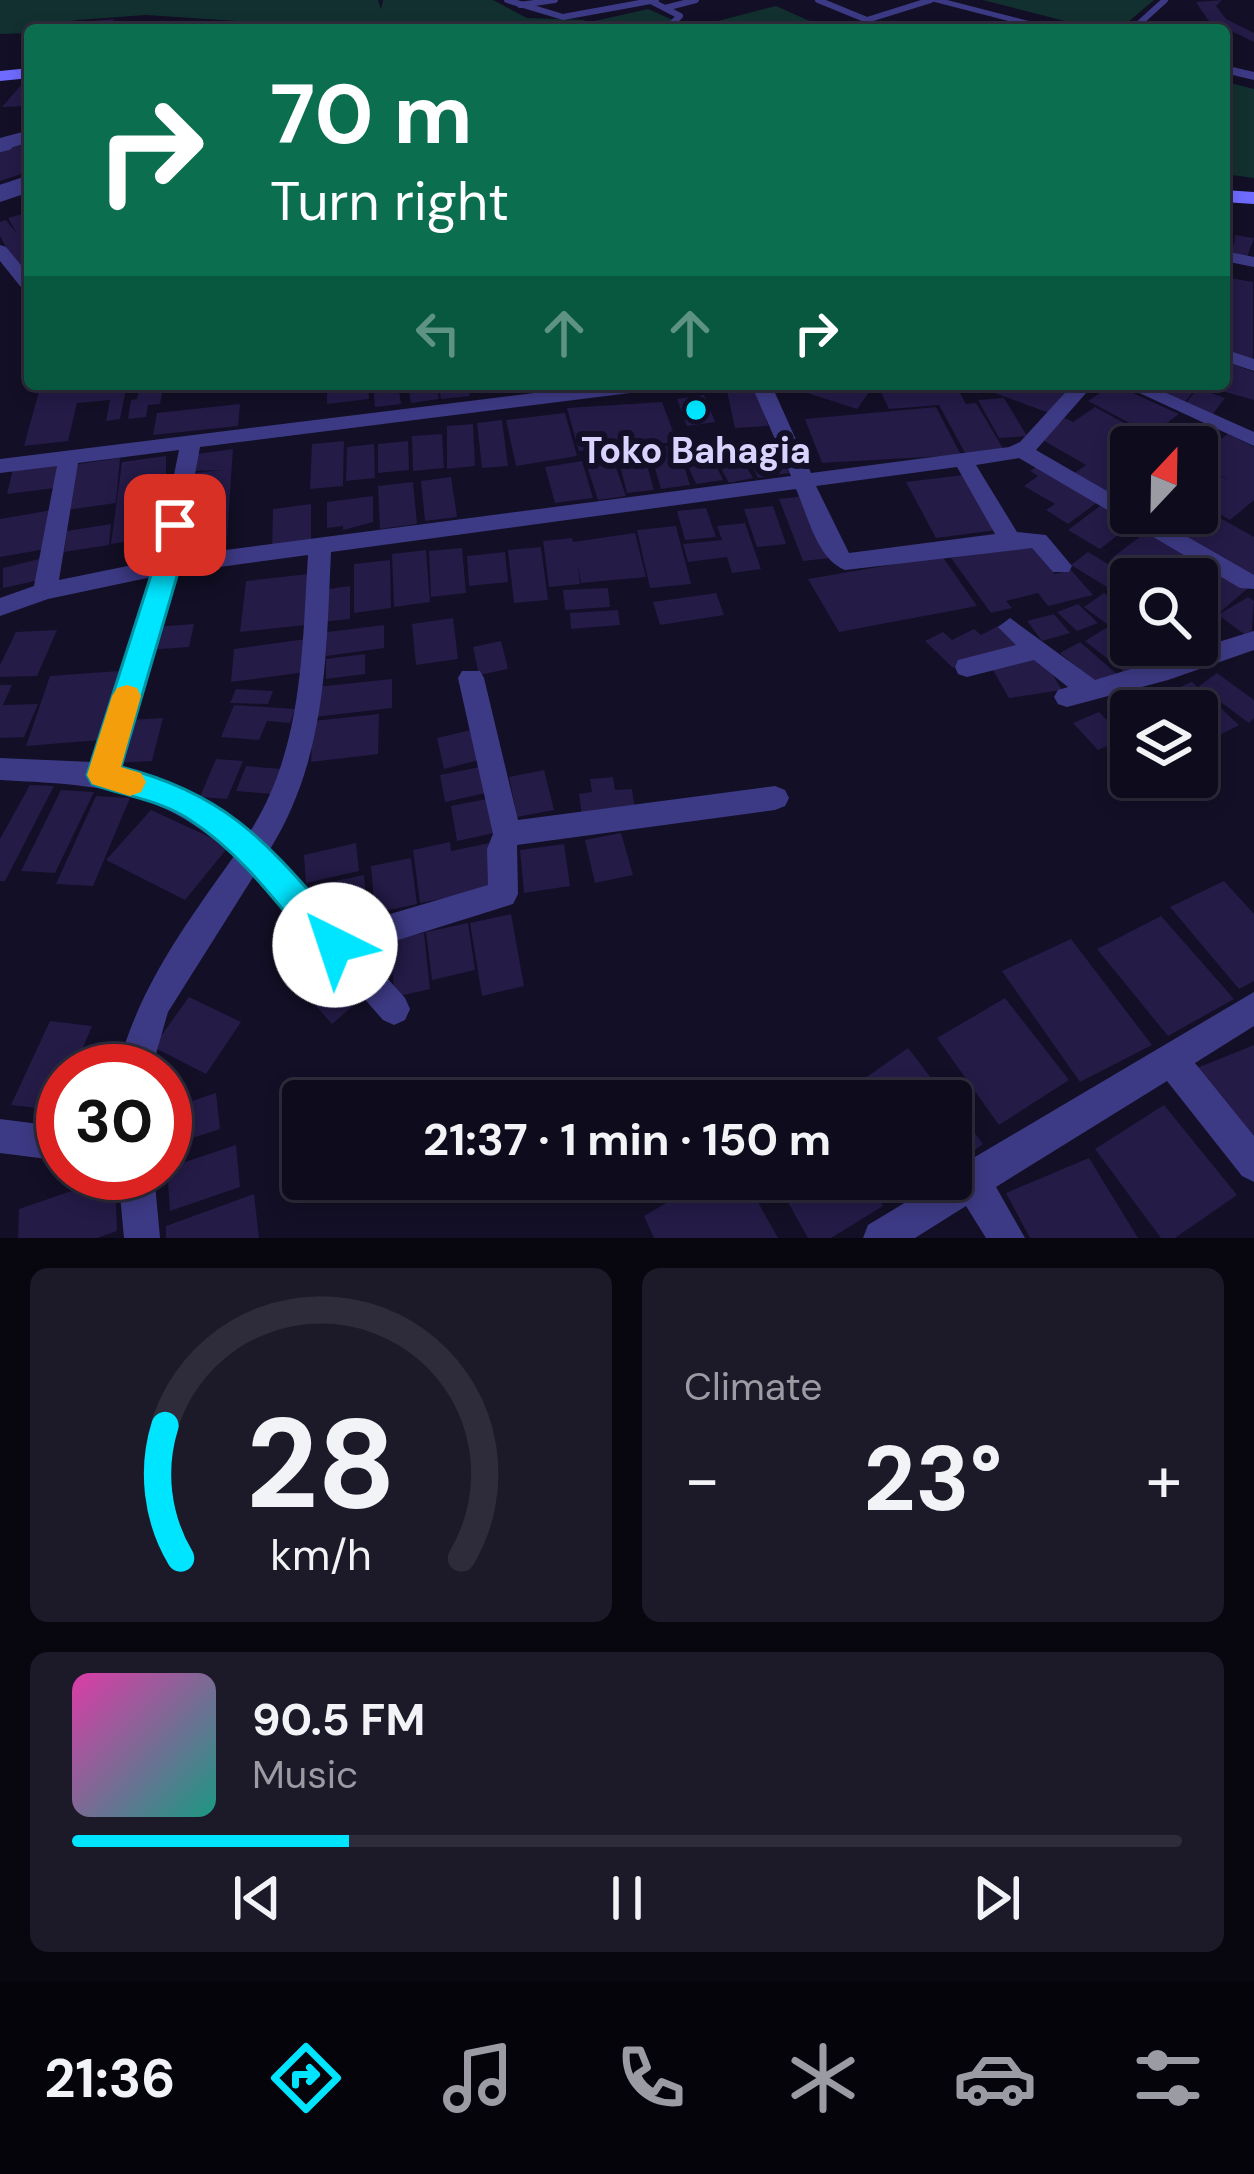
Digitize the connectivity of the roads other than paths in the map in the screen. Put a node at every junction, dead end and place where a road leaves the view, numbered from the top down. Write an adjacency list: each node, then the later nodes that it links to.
1 (507, 0): 8 (lane)
2 (555, 0): 8 (lane)
3 (696, 0): 9 (lane)
4 (818, 0): 5 (lane)
5 (932, 0): 11 (street)
6 (1165, 0): 12 (lane)
7 (653, 1): 8 (lane); 9 (lane)
8 (518, 6)
9 (664, 8): 10 (lane)
10 (671, 24)
11 (1033, 24)
12 (1139, 24)
13 (0, 250): 14 (street)
14 (24, 280)
15 (602, 390): 20 (street)
16 (764, 390): 25 (street)
17 (1078, 390): 21 (street)
18 (1143, 390): 19 (street)
19 (1254, 440)
20 (191, 442): 22 (street); 28 (street)
21 (1022, 451): 23 (street); 30 (street)
22 (69, 456): 24 (street); 31 (street)
23 (963, 460): 25 (street); 26 (street)
24 (0, 466)
25 (808, 484): 26 (street); 27 (street)
26 (1010, 540): 29 (street)
27 (320, 549): 28 (street); 42 (street)
28 (167, 566): 31 (street); 39 (street)
29 (1061, 566)
30 (1248, 582)
31 (45, 591): 32 (street)
32 (0, 607)
33 (1010, 627): 35 (street)
34 (1254, 640): 35 (street)
35 (1036, 650): 36 (street)
36 (967, 667)
37 (471, 678): 41 (street)
38 (0, 769): 39 (street)
39 (103, 775): 42 (street)
40 (775, 798): 41 (street)
41 (507, 834): 43 (street)
42 (254, 853): 43 (street); 46 (street)
43 (335, 945): 45 (street)
44 (1254, 1008): 47 (street)
45 (394, 1009)
46 (138, 1044)
47 (1171, 1059): 50 (street); 51 (street)
48 (0, 1136): 49 (street)
49 (36, 1141)
50 (1254, 1164)
51 (972, 1179)
52 (972, 1182): 57 (street)
53 (138, 1200): 55 (street)
54 (940, 1200): 56 (street)
55 (142, 1238)
56 (881, 1238)
57 (1007, 1238)

